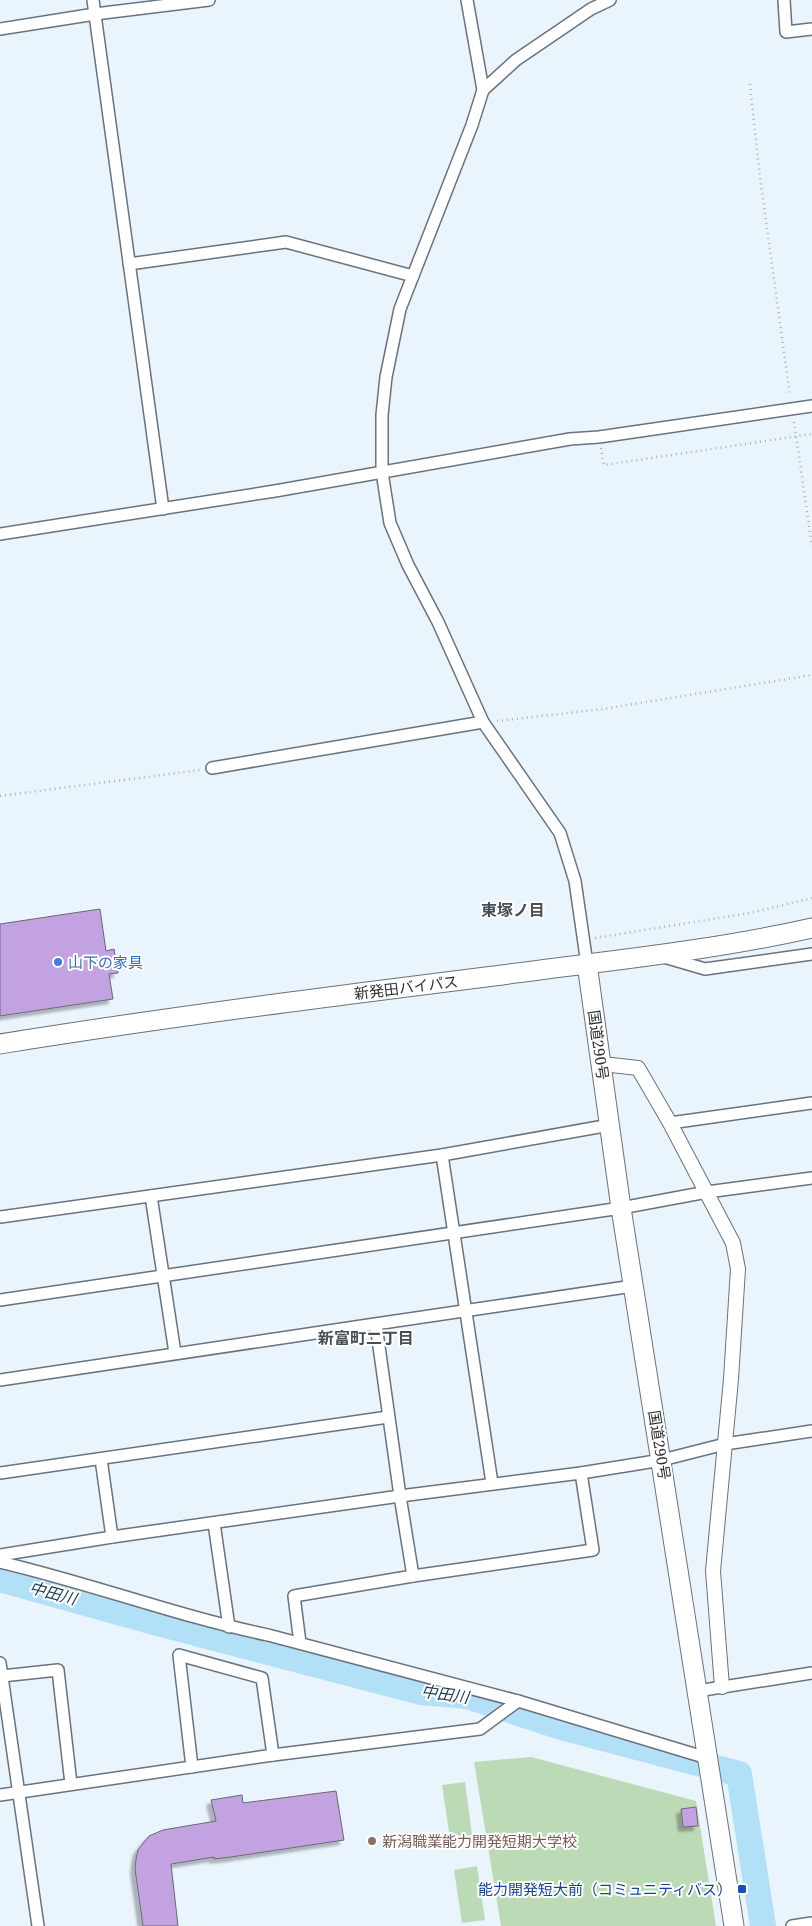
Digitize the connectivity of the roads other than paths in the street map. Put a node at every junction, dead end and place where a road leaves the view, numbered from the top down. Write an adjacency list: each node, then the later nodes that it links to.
1 (93, 0): 6 (street)
2 (209, 0): 6 (street)
3 (467, 0): 9 (street)
4 (610, 0): 9 (street)
5 (784, 0): 8 (street)
6 (95, 14): 7 (street); 10 (street)
7 (0, 29)
8 (812, 29)
9 (483, 90): 11 (street)
10 (130, 264): 11 (street); 14 (street)
11 (413, 276): 13 (street)
12 (812, 406): 13 (street)
13 (382, 472): 14 (street); 16 (street)
14 (163, 509): 15 (street)
15 (0, 534)
16 (483, 722): 17 (street); 21 (street)
17 (212, 768)
18 (812, 928): 20 (highway, 新発田バイパス)
19 (812, 954): 20 (street)
20 (659, 956): 21 (highway, 新発田バイパス)
21 (588, 964): 22 (highway, 新発田バイパス); 23 (highway, 国道290号)
22 (0, 1044)
23 (603, 1064): 25 (street); 26 (highway, 国道290号)
24 (812, 1103): 25 (street)
25 (670, 1122): 29 (street)
26 (610, 1125): 27 (street); 31 (highway, 国道290号)
27 (442, 1155): 30 (street); 33 (street)
28 (812, 1178): 29 (street)
29 (707, 1192): 31 (street); 43 (street)
30 (151, 1196): 32 (street); 34 (street)
31 (621, 1208): 33 (street); 35 (highway, 国道290号)
32 (0, 1217)
33 (455, 1233): 34 (street); 37 (street)
34 (164, 1277): 36 (street); 39 (street)
35 (633, 1286): 37 (street); 45 (highway, 国道290号)
36 (0, 1300)
37 (467, 1311): 38 (street); 48 (street)
38 (376, 1325): 39 (street); 41 (street)
39 (175, 1353): 40 (street)
40 (0, 1380)
41 (388, 1417): 44 (street); 49 (street)
42 (812, 1431): 43 (street)
43 (725, 1444): 45 (street); 60 (street)
44 (101, 1459): 46 (street); 51 (street)
45 (662, 1460): 47 (street); 61 (highway, 国道290号)
46 (0, 1473)
47 (581, 1473): 48 (street); 54 (street)
48 (492, 1483): 49 (street)
49 (400, 1496): 50 (street); 54 (street)
50 (214, 1523): 51 (street); 55 (street)
51 (112, 1537): 52 (street)
52 (0, 1555)
53 (0, 1562): 55 (street)
54 (413, 1576): 56 (street)
55 (230, 1627): 56 (street)
56 (300, 1643): 62 (street)
57 (0, 1663): 58 (street)
58 (1, 1670): 66 (street); 67 (street)
59 (812, 1673): 60 (street)
60 (722, 1687): 61 (street)
61 (697, 1691): 64 (highway, 国道290号)
62 (518, 1701): 63 (street); 64 (street)
63 (273, 1755): 65 (street); 65 (street)
64 (707, 1758): 71 (highway, 国道290号)
65 (192, 1767): 66 (street)
66 (71, 1784): 67 (street)
67 (19, 1792): 68 (street); 70 (street)
68 (0, 1795)
69 (812, 1923): 72 (street)
70 (38, 1926)
71 (734, 1926)
72 (792, 1926)

